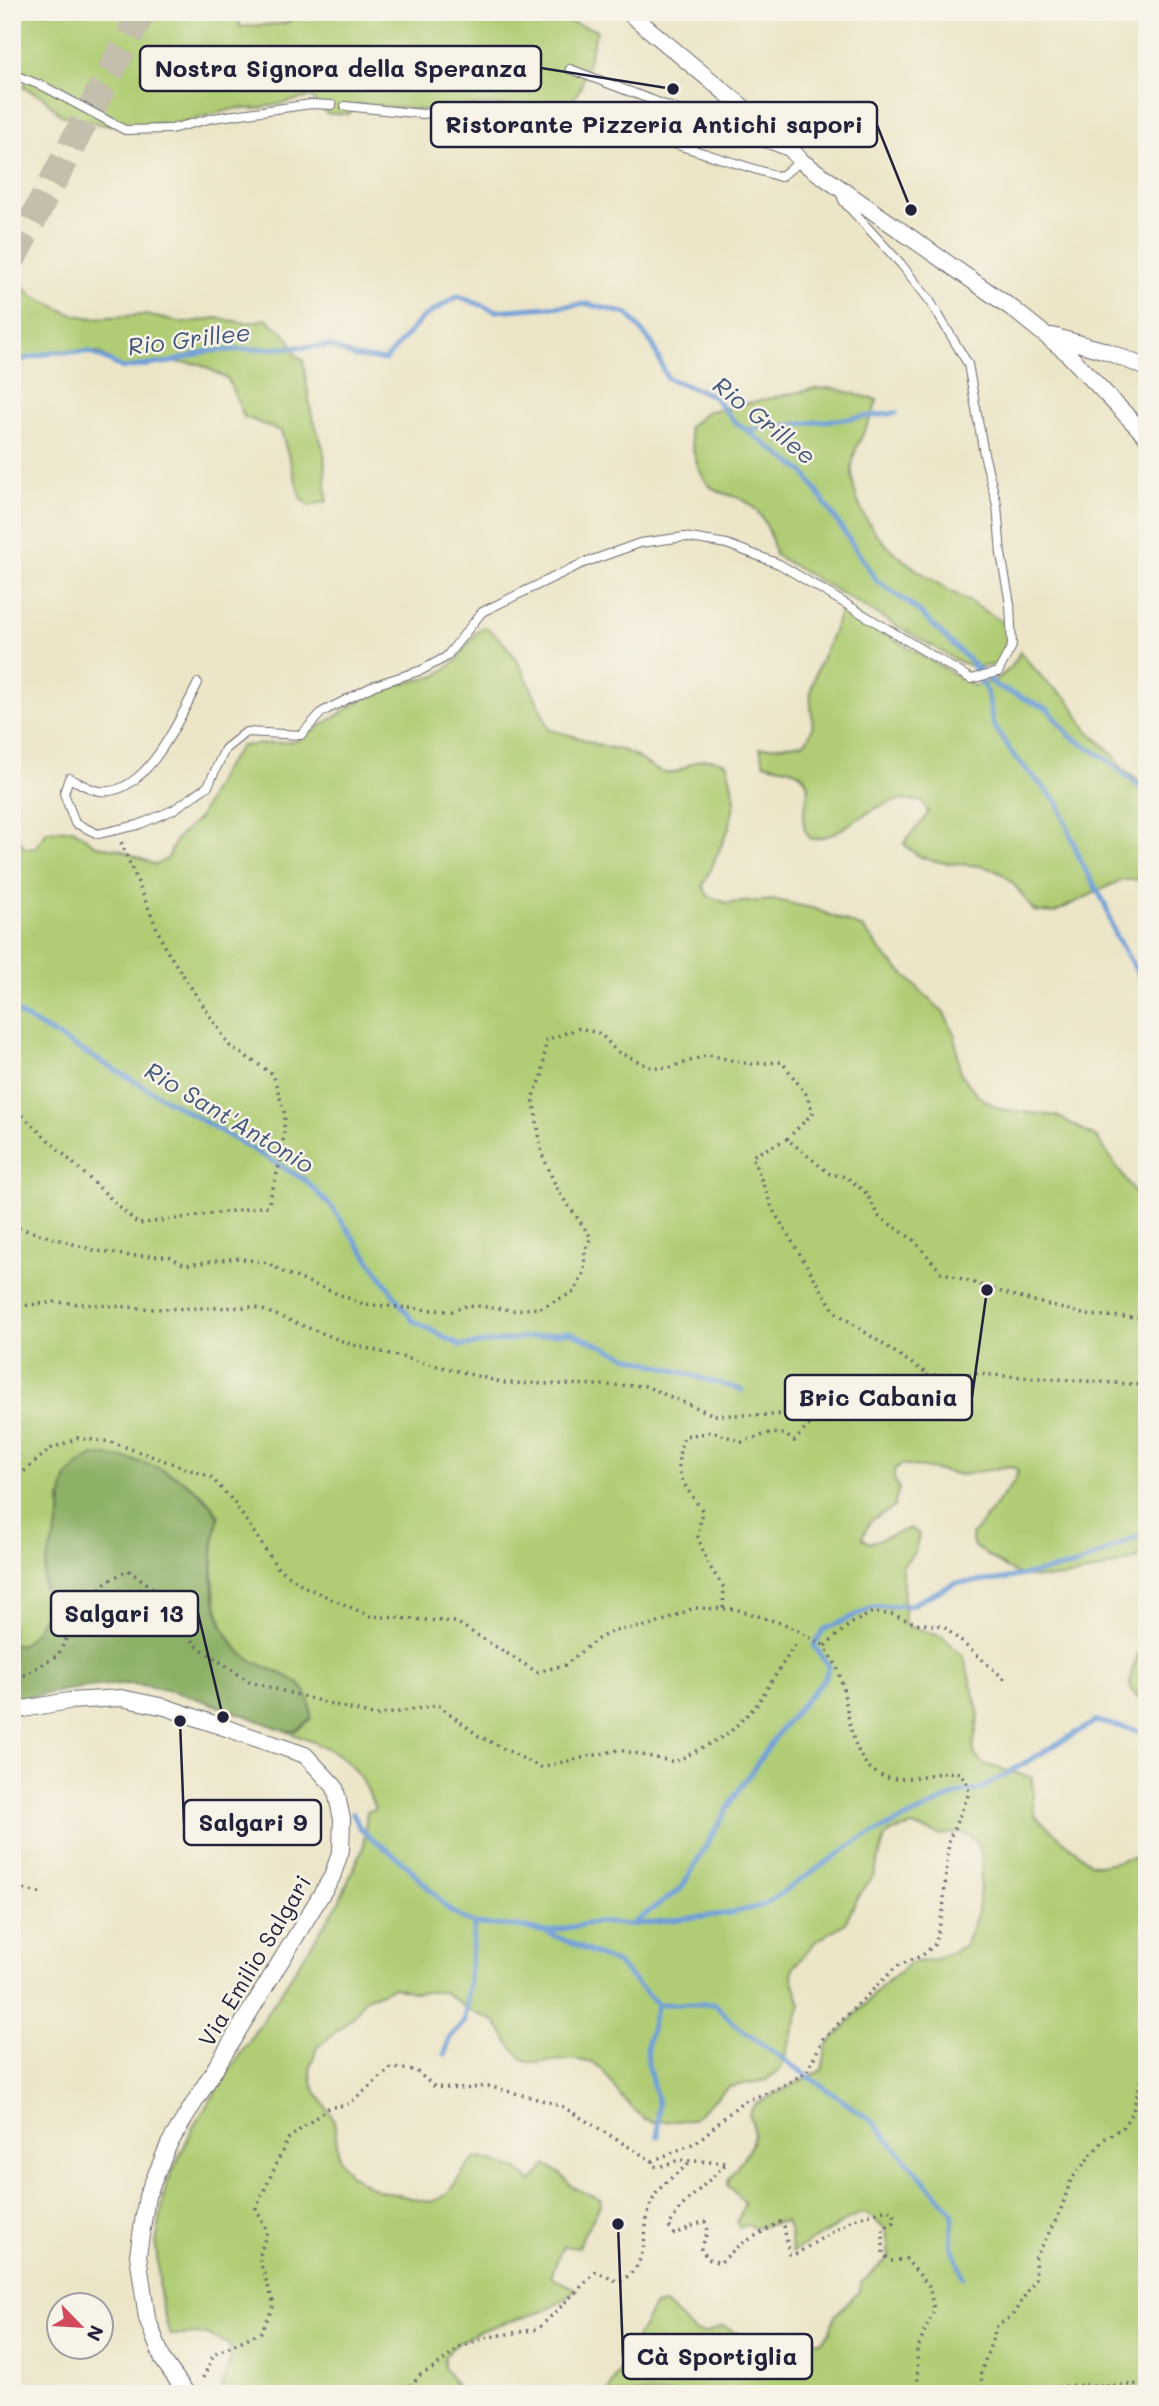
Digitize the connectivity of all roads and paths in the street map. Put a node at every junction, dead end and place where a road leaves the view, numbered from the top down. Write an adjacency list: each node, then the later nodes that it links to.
1 (628, 12): 6 (street)
2 (570, 69): 6 (lane)
3 (12, 74): 4 (lane)
4 (332, 105)
5 (345, 106): 6 (lane)
6 (798, 158): 7 (street)
7 (836, 185): 8 (street); 12 (lane)
8 (1043, 334): 9 (street); 10 (street)
9 (1147, 368)
10 (1147, 437)
11 (198, 683): 12 (lane)
12 (117, 830): 13 (path)
13 (12, 1106)
14 (787, 1139): 15 (path); 17 (path); 18 (path)
15 (12, 1226)
16 (12, 1307): 20 (path)
17 (1147, 1318)
18 (929, 1375): 19 (path); 20 (path)
19 (1147, 1385)
20 (832, 1400): 22 (path)
21 (12, 1475): 22 (path)
22 (723, 1609): 24 (path)
23 (796, 1643): 26 (path)
24 (825, 1646): 25 (path); 31 (path)
25 (1008, 1682)
26 (12, 1683)
27 (12, 1711): 35 (street, Via Emilio Salgari)
28 (12, 1883): 29 (path)
29 (43, 1894)
30 (1147, 2071): 38 (path)
31 (652, 2161): 32 (path); 33 (path)
32 (693, 2161): 36 (path); 37 (path)
33 (203, 2378)
34 (1147, 2382): 39 (path)
35 (187, 2394)
36 (391, 2394)
37 (918, 2394)
38 (986, 2394)
39 (1009, 2394)

